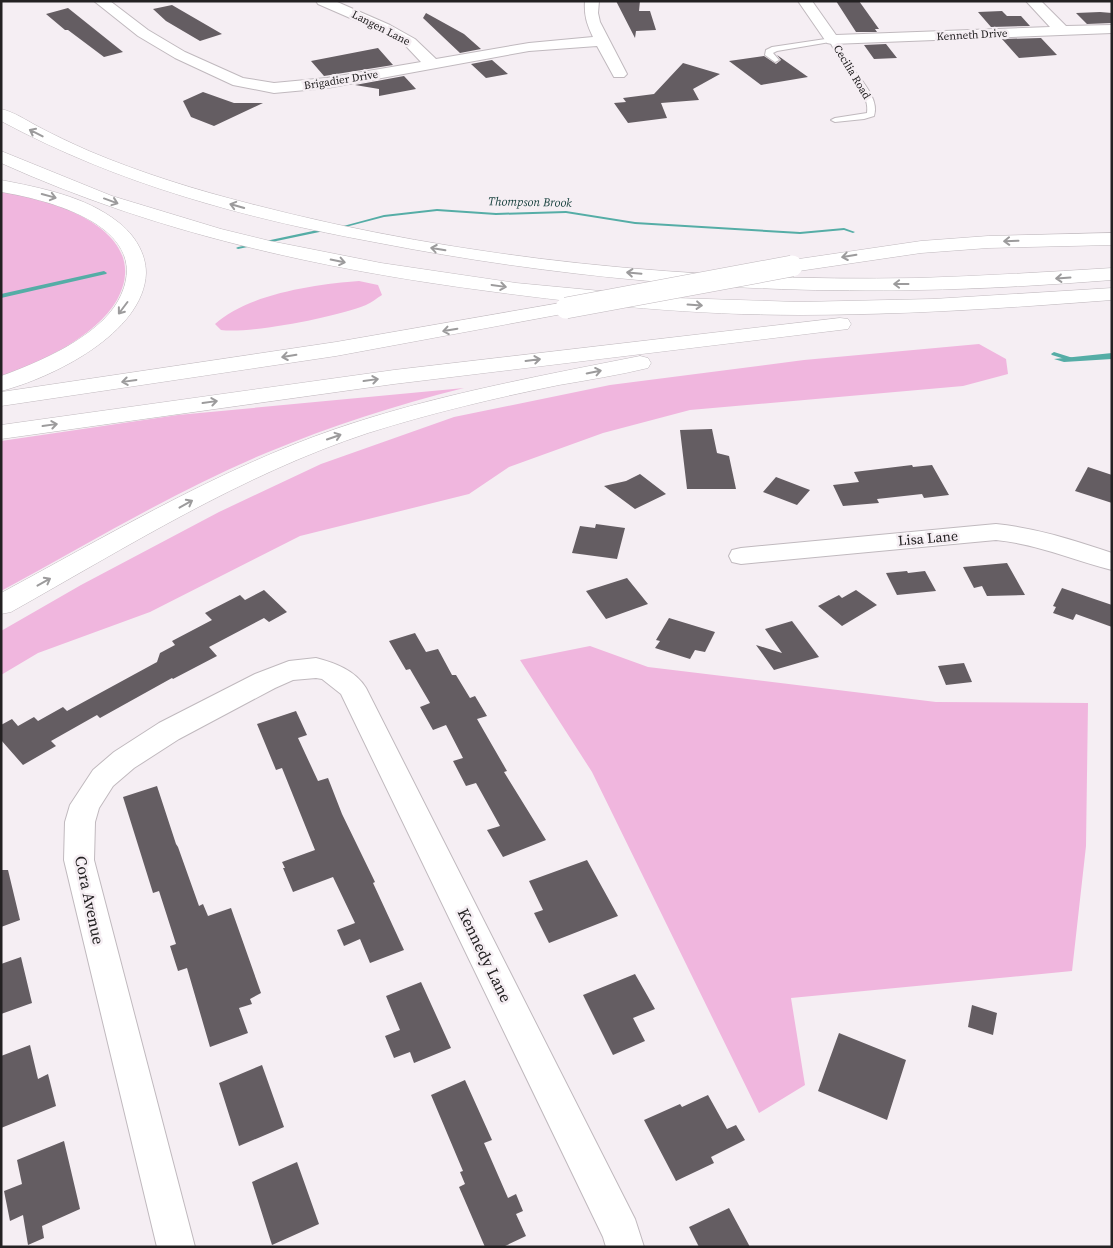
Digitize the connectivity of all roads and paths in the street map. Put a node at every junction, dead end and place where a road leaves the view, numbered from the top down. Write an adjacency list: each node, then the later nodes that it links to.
1 (323, 1): 12 (street, Langen Lane)
2 (592, 1): 10 (street)
3 (805, 1): 9 (street, Cecilia Road)
4 (1033, 1): 8 (street)
5 (123, 3): 6 (street)
6 (104, 4): 12 (street, Brigadier Drive)
7 (1112, 29): 8 (street, Kenneth Drive)
8 (1062, 31): 9 (street, Kenneth Drive)
9 (832, 40): 11 (lane); 15 (lane, Cecilia Road)
10 (601, 41): 12 (street, Brigadier Drive); 13 (street)
11 (775, 60)
12 (432, 64)
13 (619, 74)
14 (1, 114): 19 (highway, one-way to 14)
15 (835, 120)
16 (1, 156): 20 (highway, one-way to 20)
17 (1, 186): 23 (highway, one-way to 23)
18 (1112, 239): 24 (highway, one-way to 24, bridge)
19 (1112, 274)
20 (1112, 294)
21 (1112, 299): 22 (highway)
22 (852, 323): 25 (highway, one-way to 22); 28 (highway, one-way to 22)
23 (1, 384)
24 (1, 399)
25 (1, 432)
26 (741, 556): 27 (street, Lisa Lane)
27 (1112, 562)
28 (1, 606)
29 (331, 672): 30 (street, Cora Avenue); 31 (street, Kennedy Lane)
30 (176, 1247)
31 (625, 1247)

